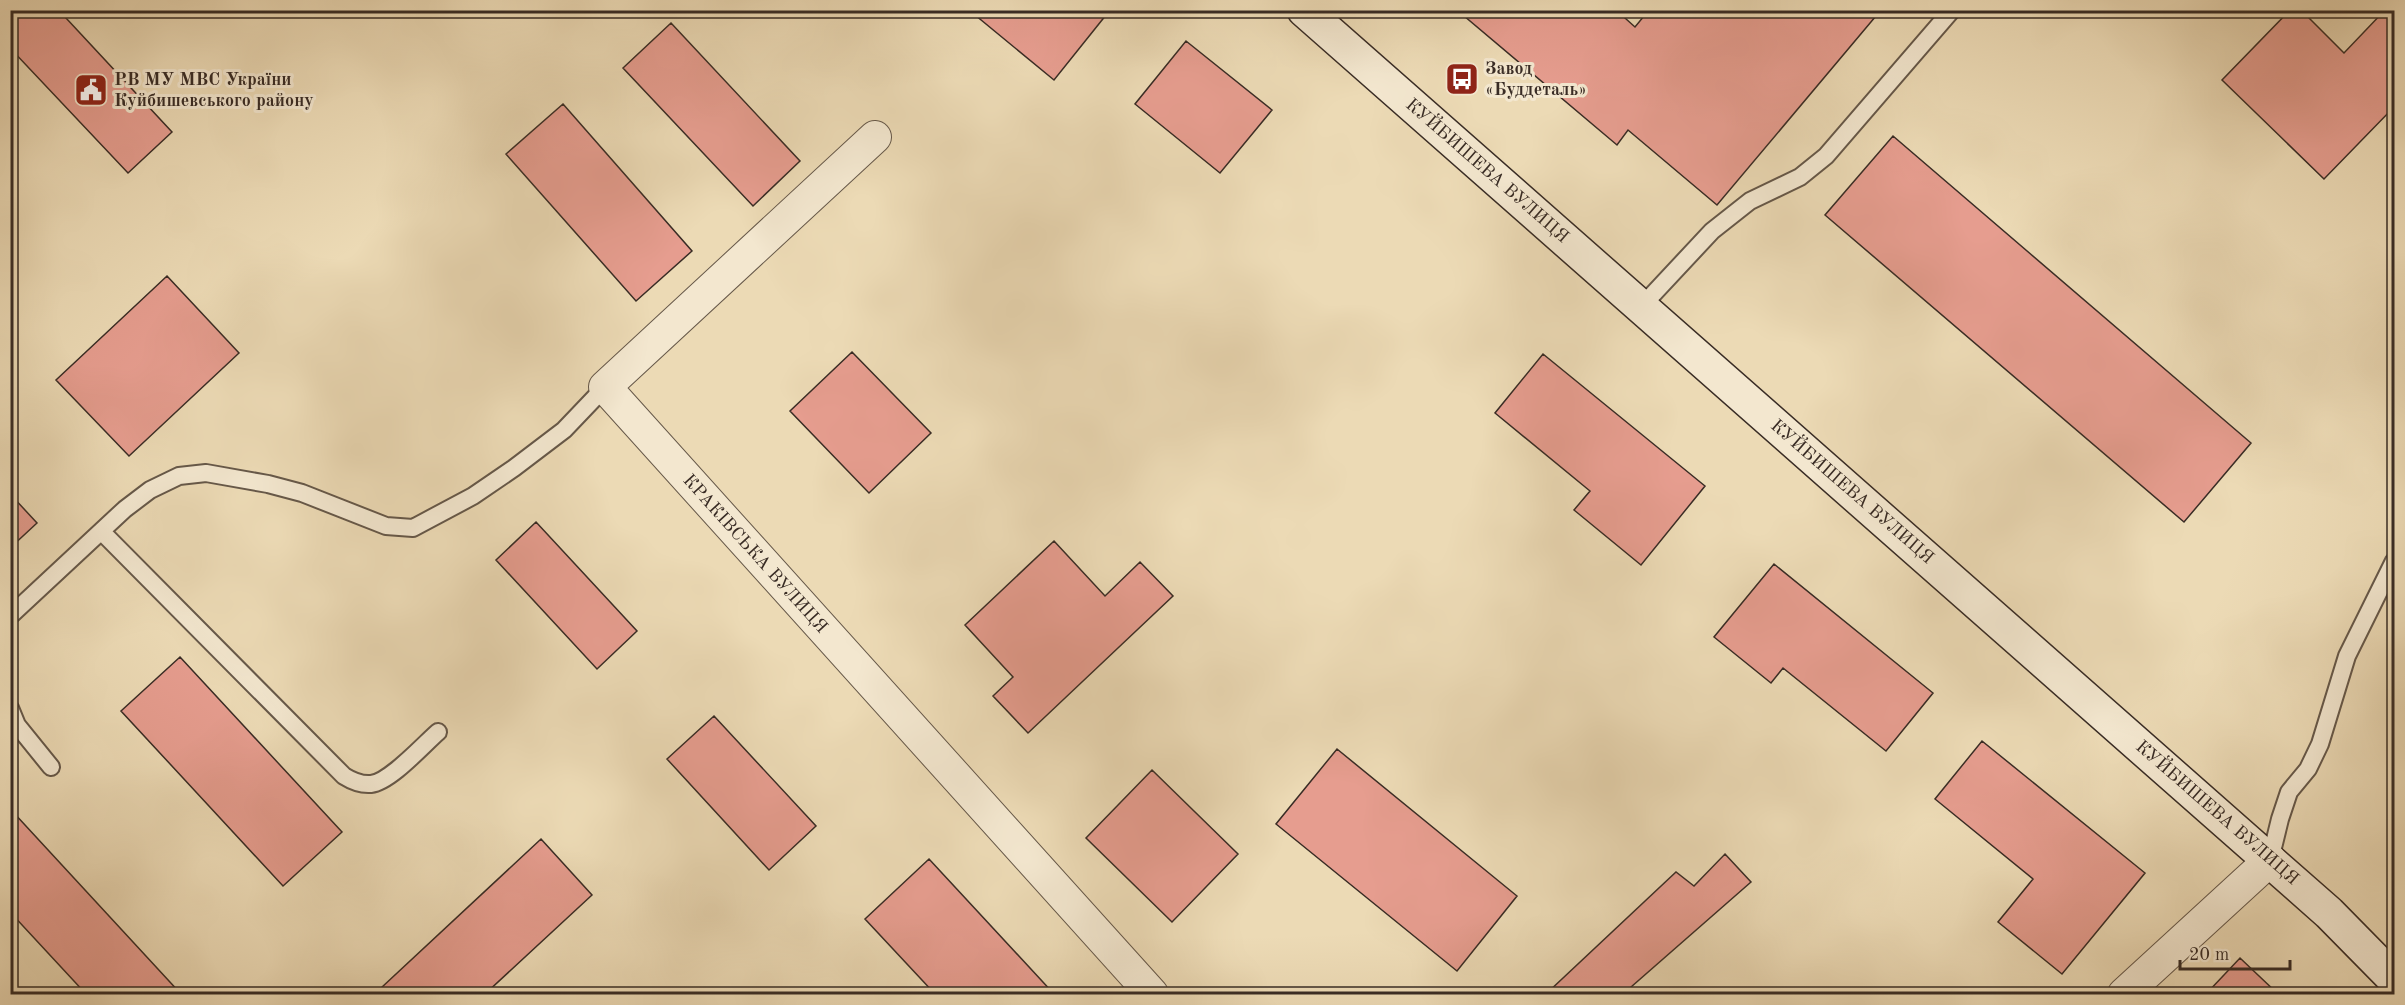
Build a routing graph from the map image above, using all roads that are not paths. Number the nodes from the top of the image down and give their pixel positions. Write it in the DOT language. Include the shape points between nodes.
graph roads {
  1 [pos="1304,10"];
  2 [pos="1952,10"];
  3 [pos="875,137"];
  4 [pos="1641,307"];
  5 [pos="605,387"];
  6 [pos="102,532"];
  7 [pos="2394,561"];
  8 [pos="10,616"];
  9 [pos="10,708"];
  10 [pos="438,732"];
  11 [pos="51,767"];
  12 [pos="2270,860"];
  13 [pos="2394,979"];
  14 [pos="1152,994"];
  15 [pos="2124,994"];
  1 -- 4 [label="main road, КУЙБИШЕВА ВУЛИЦЯ"];
  2 -- 4 [label="lane" via="1826,156 1800,177 1750,201 1712,231"];
  3 -- 5 [label="street"];
  4 -- 12 [label="main road, КУЙБИШЕВА ВУЛИЦЯ"];
  5 -- 6 [label="lane" via="564,430 514,468 473,496 413,528 386,526 268,484 206,474 179,476 150,490"];
  5 -- 14 [label="street, КРАКІВСЬКА ВУЛИЦЯ"];
  6 -- 8 [label="lane"];
  6 -- 10 [label="lane" via="344,776 358,784 372,784 386,777"];
  7 -- 12 [label="lane" via="2347,656 2320,744 2308,769 2289,792"];
  9 -- 11 [label="lane" via="17,725"];
  12 -- 13 [label="main road, КУЙБИШЕВА ВУЛИЦЯ"];
  12 -- 15 [label="street"];
}
